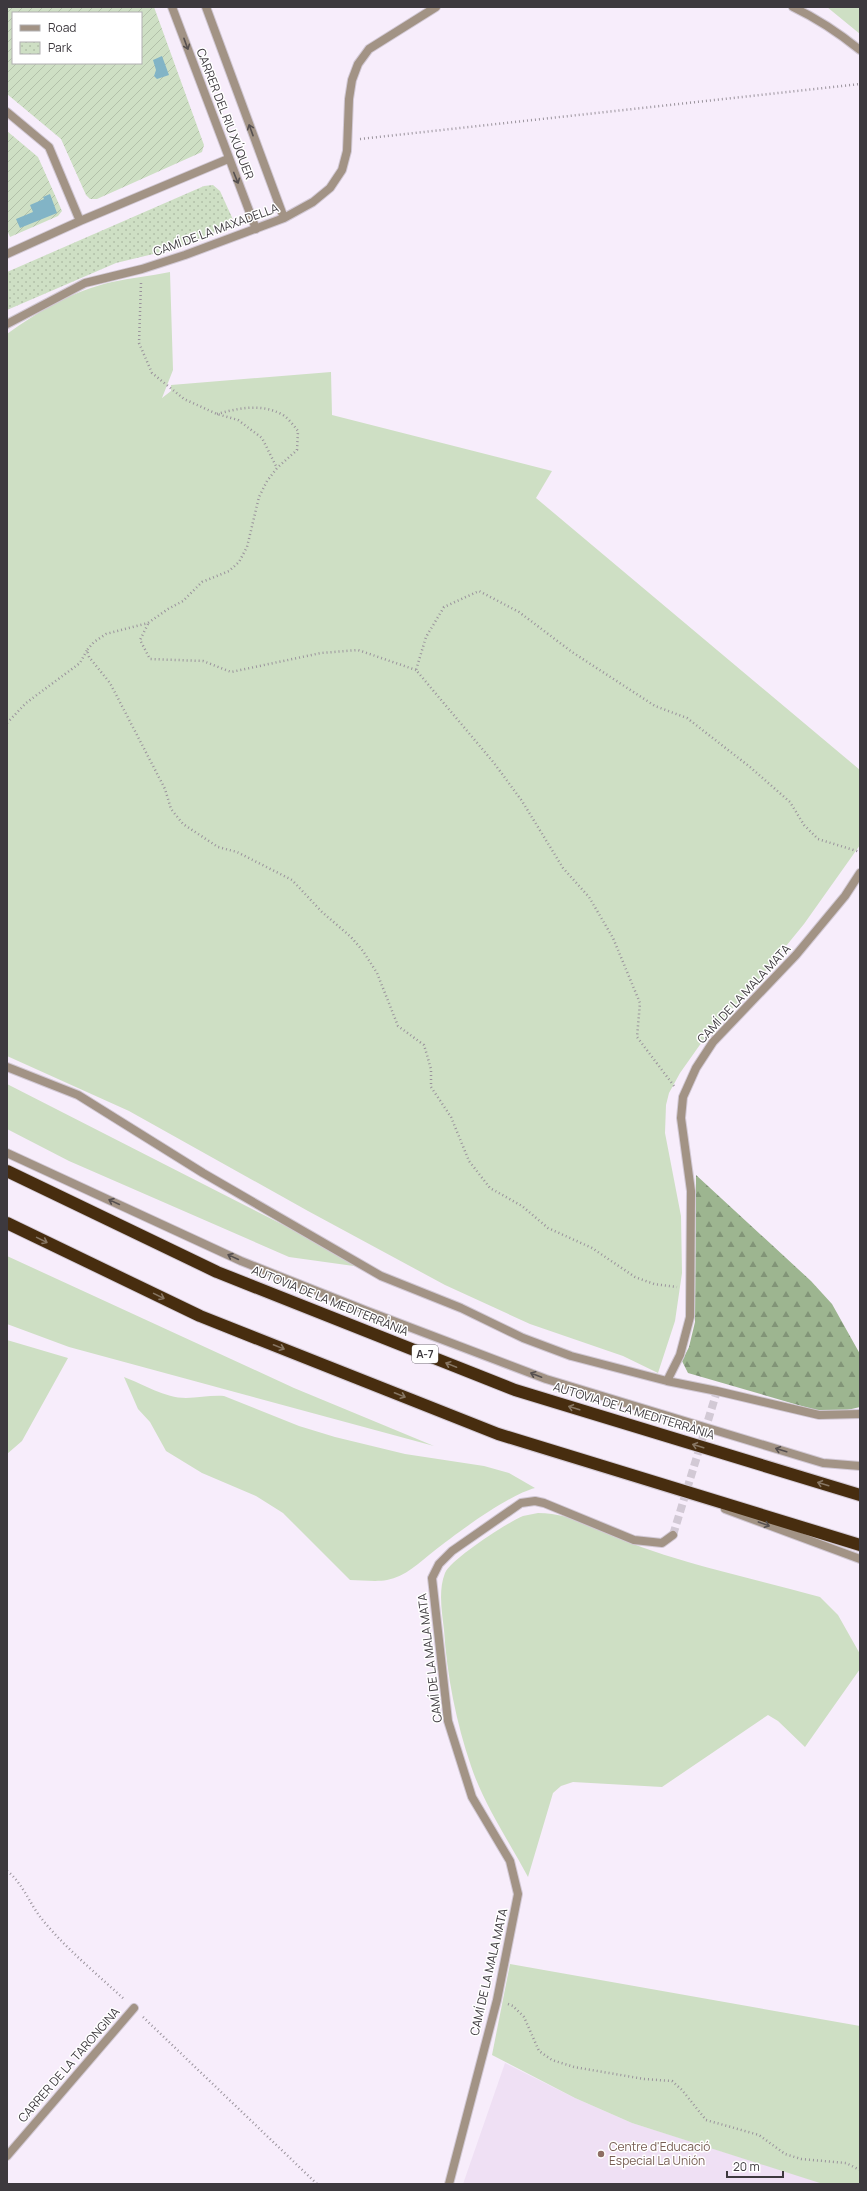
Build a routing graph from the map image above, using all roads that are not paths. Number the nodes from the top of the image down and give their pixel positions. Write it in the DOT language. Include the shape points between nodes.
graph roads {
  1 [pos="172,7"];
  2 [pos="206,7"];
  3 [pos="436,7"];
  4 [pos="794,7"];
  5 [pos="860,50"];
  6 [pos="7,112"];
  7 [pos="228,159"];
  8 [pos="284,218"];
  9 [pos="80,221"];
  10 [pos="256,229"];
  11 [pos="7,254"];
  12 [pos="7,324"];
  13 [pos="860,873"];
  14 [pos="7,1066"];
  15 [pos="7,1153"];
  16 [pos="7,1171"];
  17 [pos="7,1223"];
  18 [pos="667,1381"];
  19 [pos="860,1414"];
  20 [pos="860,1466"];
  21 [pos="636,1476"];
  22 [pos="860,1495"];
  23 [pos="673,1535"];
  24 [pos="860,1545"];
  25 [pos="860,1559"];
  26 [pos="134,2008"];
  27 [pos="7,2156"];
  28 [pos="449,2184"];
  1 -- 7 [label="street, CARRER DEL RIU XÚQUER, one-way"];
  8 -- 2 [label="street, CARRER DEL RIU XÚQUER, one-way"];
  3 -- 8 [label="street, CAMÍ DE LA MAXADELLA" via="369,49 358,64 349,99 348,141 342,170 330,188 313,202"];
  4 -- 5 [label="street" via="834,29"];
  6 -- 9 [label="street" via="49,147"];
  7 -- 9 [label="street"];
  7 -- 10 [label="street, CARRER DEL RIU XÚQUER, one-way"];
  8 -- 10 [label="street, CAMÍ DE LA MAXADELLA"];
  9 -- 11 [label="street"];
  10 -- 12 [label="street, CAMÍ DE LA MAXADELLA" via="142,269 85,283"];
  13 -- 18 [label="street, CAMÍ DE LA MALA MATA" via="845,896 796,955 713,1042 696,1068 683,1097 681,1118 691,1191 690,1317 680,1355"];
  14 -- 18 [label="street" via="78,1094 203,1173 382,1276 461,1308 523,1338 571,1356"];
  20 -- 15 [label="street, one-way" via="823,1463 546,1379 241,1261"];
  22 -- 16 [label="highway, AUTOVIA DE LA MEDITERRÀNIA / A-7, one-way" via="515,1390 217,1272"];
  17 -- 21 [label="highway, one-way" via="200,1316 498,1434"];
  18 -- 19 [label="street" via="819,1415"];
  21 -- 24 [label="highway"];
  21 -- 25 [label="street, one-way"];
  23 -- 28 [label="street, CAMÍ DE LA MALA MATA" via="662,1543 634,1540 544,1503 521,1503 452,1551 439,1564 432,1578 448,1721 472,1797 510,1861 518,1894 497,2000"];
  26 -- 27 [label="street, CARRER DE LA TARONGINA"];
}
